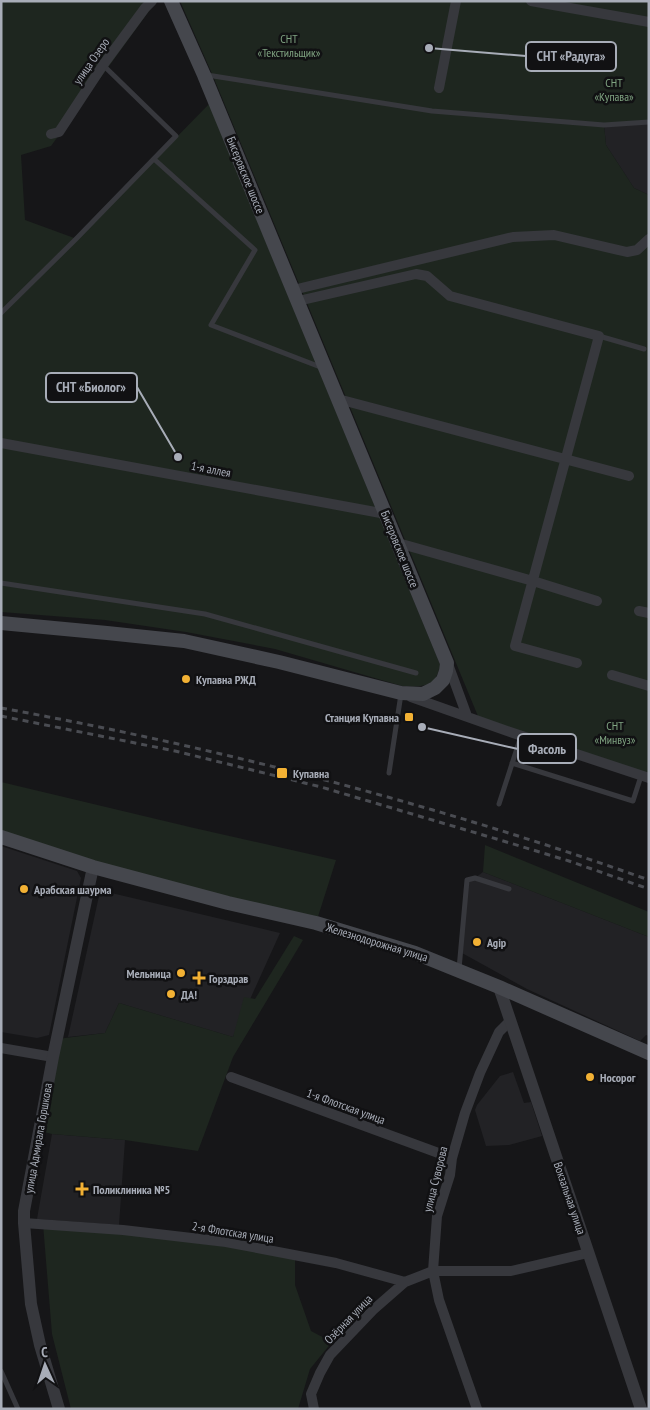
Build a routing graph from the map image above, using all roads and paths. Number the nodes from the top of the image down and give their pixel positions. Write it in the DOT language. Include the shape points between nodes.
graph roads {
  1 [pos="152,1"];
  2 [pos="171,1"];
  3 [pos="456,1"];
  4 [pos="531,2"];
  5 [pos="649,22"];
  6 [pos="103,65"];
  7 [pos="204,75"];
  8 [pos="439,88"];
  9 [pos="649,122"];
  10 [pos="51,134"];
  11 [pos="154,160"];
  12 [pos="649,239"];
  13 [pos="295,295"];
  14 [pos="1,313"];
  15 [pos="598,336"];
  16 [pos="644,348"];
  17 [pos="326,370"];
  18 [pos="338,399"];
  19 [pos="1,443"];
  20 [pos="566,459"];
  21 [pos="629,476"];
  22 [pos="386,514"];
  23 [pos="398,543"];
  24 [pos="533,581"];
  25 [pos="1,583"];
  26 [pos="597,601"];
  27 [pos="1,623"];
  28 [pos="447,663"];
  29 [pos="577,663"];
  30 [pos="416,673"];
  31 [pos="612,675"];
  32 [pos="649,686"];
  33 [pos="401,693"];
  34 [pos="467,716"];
  35 [pos="521,736"];
  36 [pos="512,763"];
  37 [pos="390,773"];
  38 [pos="645,777"];
  39 [pos="499,804"];
  40 [pos="1,837"];
  41 [pos="93,867"];
  42 [pos="508,889"];
  43 [pos="459,970"];
  44 [pos="499,987"];
  45 [pos="510,1021"];
  46 [pos="1,1048"];
  47 [pos="649,1053"];
  48 [pos="53,1057"];
  49 [pos="231,1077"];
  50 [pos="452,1158"];
  51 [pos="24,1223"];
  52 [pos="588,1253"];
  53 [pos="433,1271"];
  54 [pos="405,1282"];
  55 [pos="1,1371"];
  56 [pos="18,1409"];
  57 [pos="59,1409"];
  58 [pos="314,1409"];
  59 [pos="477,1409"];
  60 [pos="641,1409"];
  1 -- 6 [label="street, улица Озеро"];
  2 -- 7 [label="main road, Бисеровское шоссе"];
  3 -- 8 [label="street"];
  4 -- 5 [label="street"];
  6 -- 10 [label="street, улица Озеро" via="59,132"];
  6 -- 11 [label="lane" via="176,136"];
  7 -- 9 [label="lane" via="432,111 604,125"];
  7 -- 13 [label="main road, Бисеровское шоссе"];
  11 -- 14 [label="lane"];
  11 -- 17 [label="lane" via="255,250 211,325"];
  12 -- 13 [label="street" via="638,250 628,252 554,235 514,236"];
  13 -- 15 [label="street" via="416,274 426,276 450,296"];
  13 -- 17 [label="main road, Бисеровское шоссе"];
  15 -- 16 [label="lane"];
  15 -- 20 [label="street"];
  17 -- 18 [label="main road, Бисеровское шоссе"];
  18 -- 20 [label="street"];
  18 -- 22 [label="main road, Бисеровское шоссе"];
  19 -- 22 [label="street, 1-я аллея"];
  20 -- 21 [label="street"];
  20 -- 24 [label="street"];
  22 -- 23 [label="main road, Бисеровское шоссе"];
  23 -- 24 [label="street"];
  23 -- 28 [label="main road, Бисеровское шоссе"];
  24 -- 26 [label="street"];
  24 -- 29 [label="street" via="515,646"];
  25 -- 30 [label="lane" via="205,614"];
  27 -- 33 [label="main road" via="184,641"];
  28 -- 33 [label="main road" via="443,680 435,688 423,694"];
  28 -- 34 [label="street"];
  31 -- 32 [label="street"];
  33 -- 34 [label="street"];
  33 -- 37 [label="lane"];
  34 -- 35 [label="street"];
  35 -- 36 [label="lane"];
  35 -- 38 [label="street"];
  36 -- 38 [label="lane" via="633,802"];
  36 -- 39 [label="lane"];
  40 -- 41 [label="main road, Железнодорожная улица"];
  41 -- 43 [label="main road, Железнодорожная улица" via="316,923 416,953"];
  41 -- 48 [label="street, улица Адмирала Горшкова"];
  42 -- 43 [label="lane" via="475,878 467,880"];
  43 -- 44 [label="main road, Железнодорожная улица"];
  44 -- 45 [label="street, Вокзальная улица"];
  44 -- 47 [label="main road, Железнодорожная улица"];
  45 -- 50 [label="street, улица Суворова" via="499,1032 480,1073"];
  45 -- 52 [label="street, Вокзальная улица"];
  46 -- 48 [label="street"];
  48 -- 51 [label="street, улица Адмирала Горшкова"];
  49 -- 50 [label="street, 1-я Флотская улица"];
  50 -- 53 [label="street, улица Суворова" via="437,1216"];
  51 -- 54 [label="street, 2-я Флотская улица" via="226,1242 336,1263"];
  51 -- 57 [label="street, улица Адмирала Горшкова" via="31,1304"];
  52 -- 53 [label="street" via="511,1271"];
  52 -- 60 [label="street, Вокзальная улица"];
  53 -- 54 [label="street, Озёрная улица"];
  53 -- 59 [label="street, улица Суворова" via="439,1300"];
  54 -- 58 [label="street, Озёрная улица" via="330,1355 311,1394"];
  55 -- 56 [label="lane"];
}
